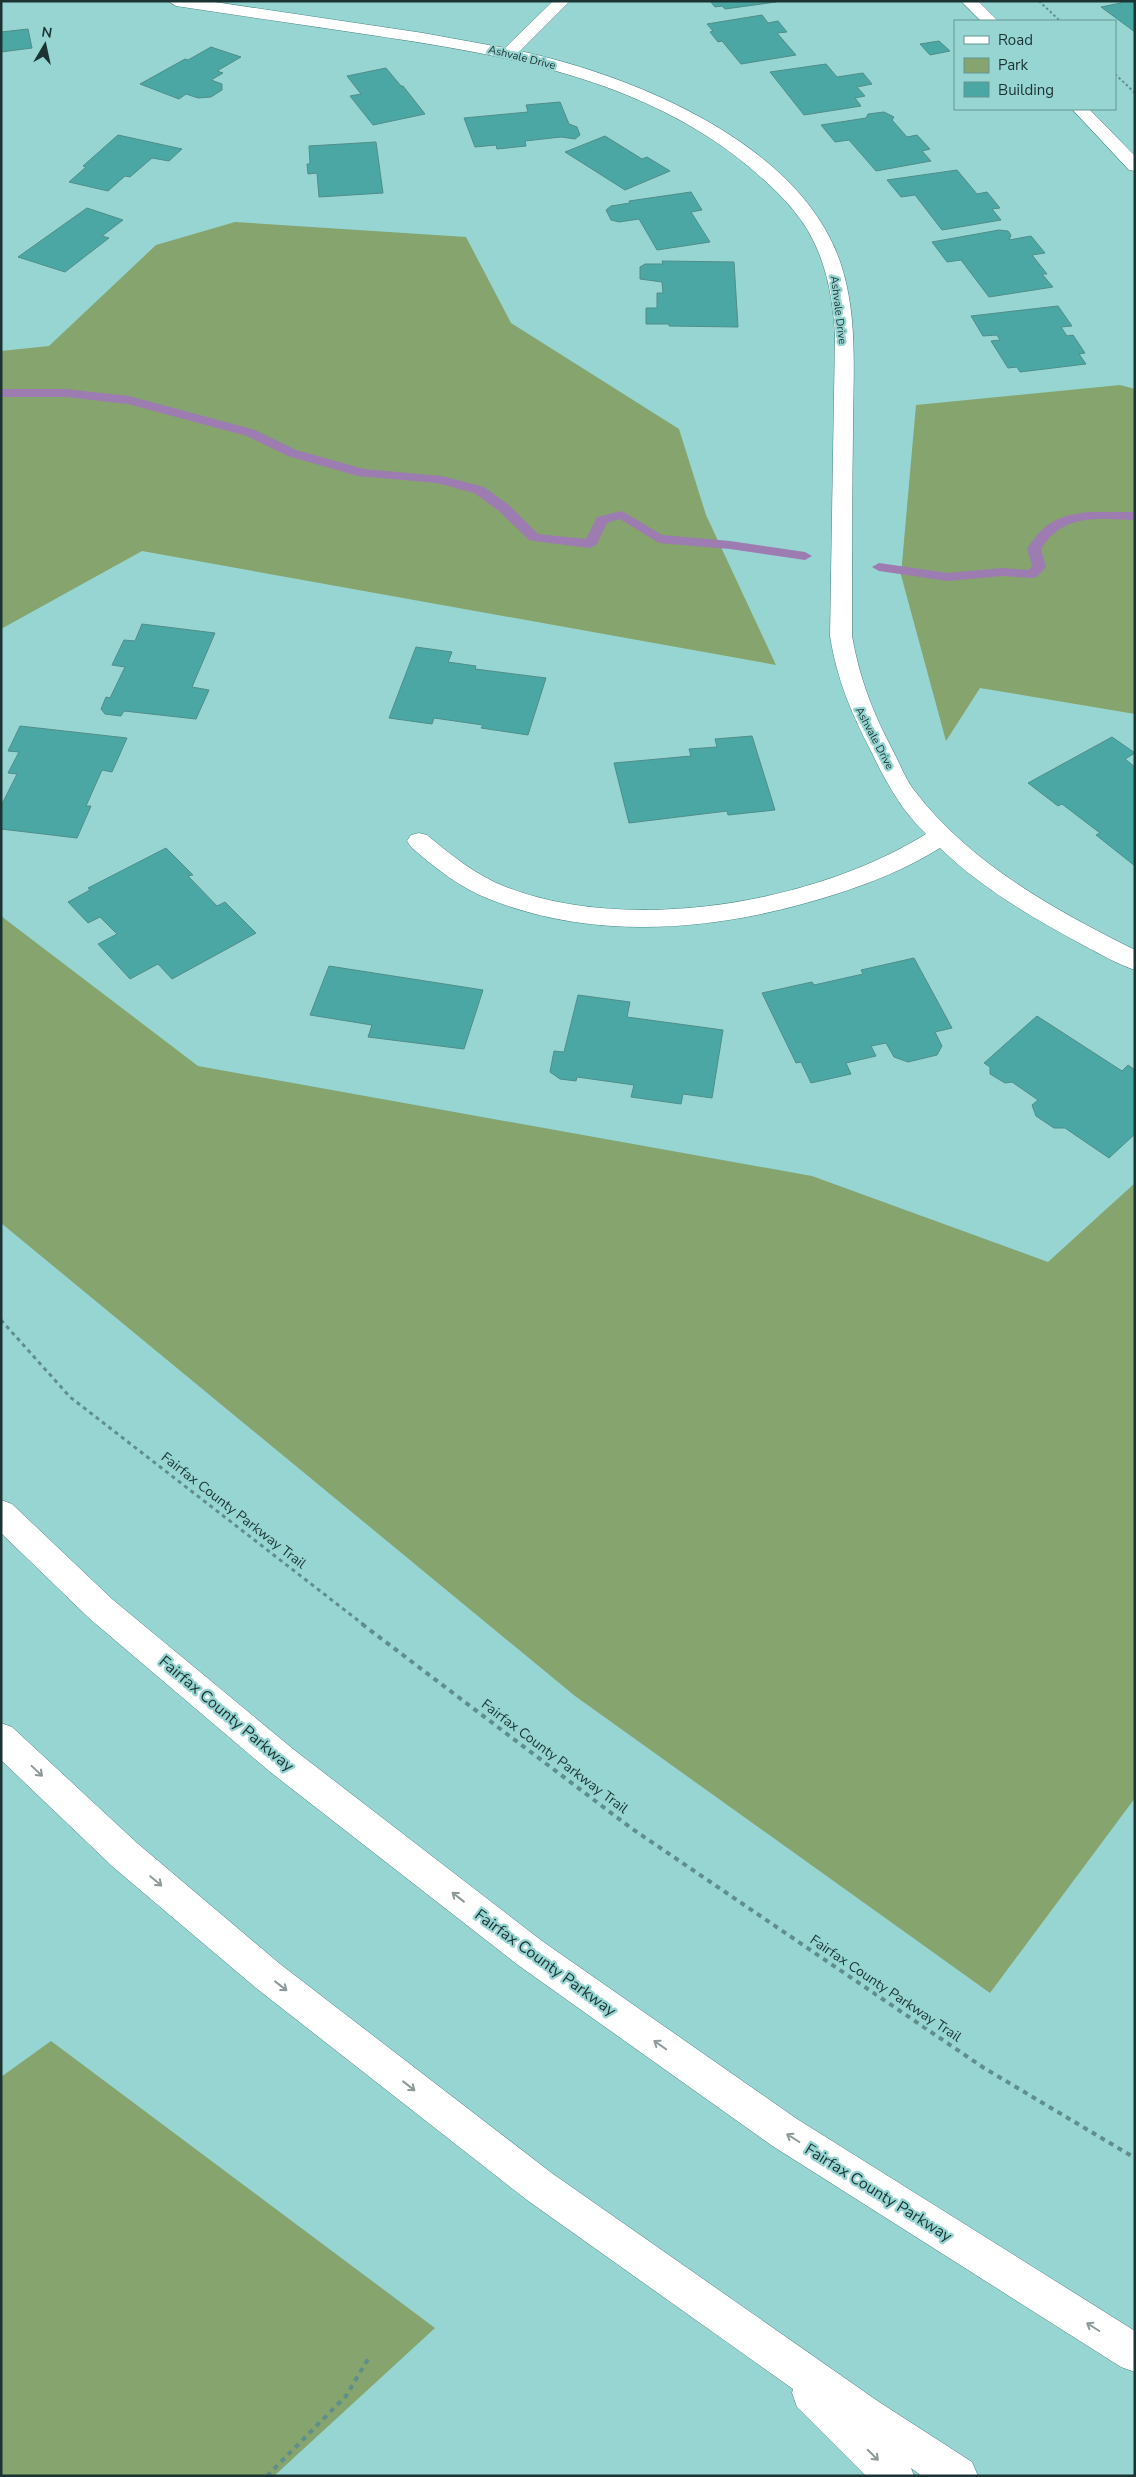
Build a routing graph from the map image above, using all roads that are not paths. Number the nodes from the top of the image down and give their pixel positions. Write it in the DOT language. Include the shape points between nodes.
graph roads {
  1 [pos="176,1"];
  2 [pos="562,1"];
  3 [pos="969,1"];
  4 [pos="989,20"];
  5 [pos="510,52"];
  6 [pos="1081,110"];
  7 [pos="1135,166"];
  8 [pos="941,836"];
  9 [pos="419,842"];
  10 [pos="1135,961"];
  11 [pos="1,1512"];
  12 [pos="1,1738"];
  13 [pos="751,2334"];
  14 [pos="1135,2353"];
  15 [pos="894,2476"];
  16 [pos="958,2476"];
  1 -- 5 [label="main road, Ashvale Drive"];
  2 -- 5 [label="main road"];
  3 -- 4 [label="main road"];
  5 -- 8 [label="main road, Ashvale Drive" via="631,90 700,123 758,163 802,209 818,233 831,259 838,286 845,340 841,636 846,673 859,709 906,796"];
  6 -- 7 [label="main road"];
  8 -- 9 [label="main road" via="900,860 817,892 727,912 603,918 546,909 498,894 454,871"];
  8 -- 10 [label="main road, Ashvale Drive" via="983,871 1056,918"];
  14 -- 11 [label="main road, Fairfax County Parkway, one-way" via="784,2132 530,1953 266,1747 101,1609"];
  12 -- 13 [label="main road, one-way" via="125,1855 268,1976 540,2187"];
  13 -- 15 [label="main road, one-way"];
  13 -- 16 [label="main road" via="865,2416"];
}
